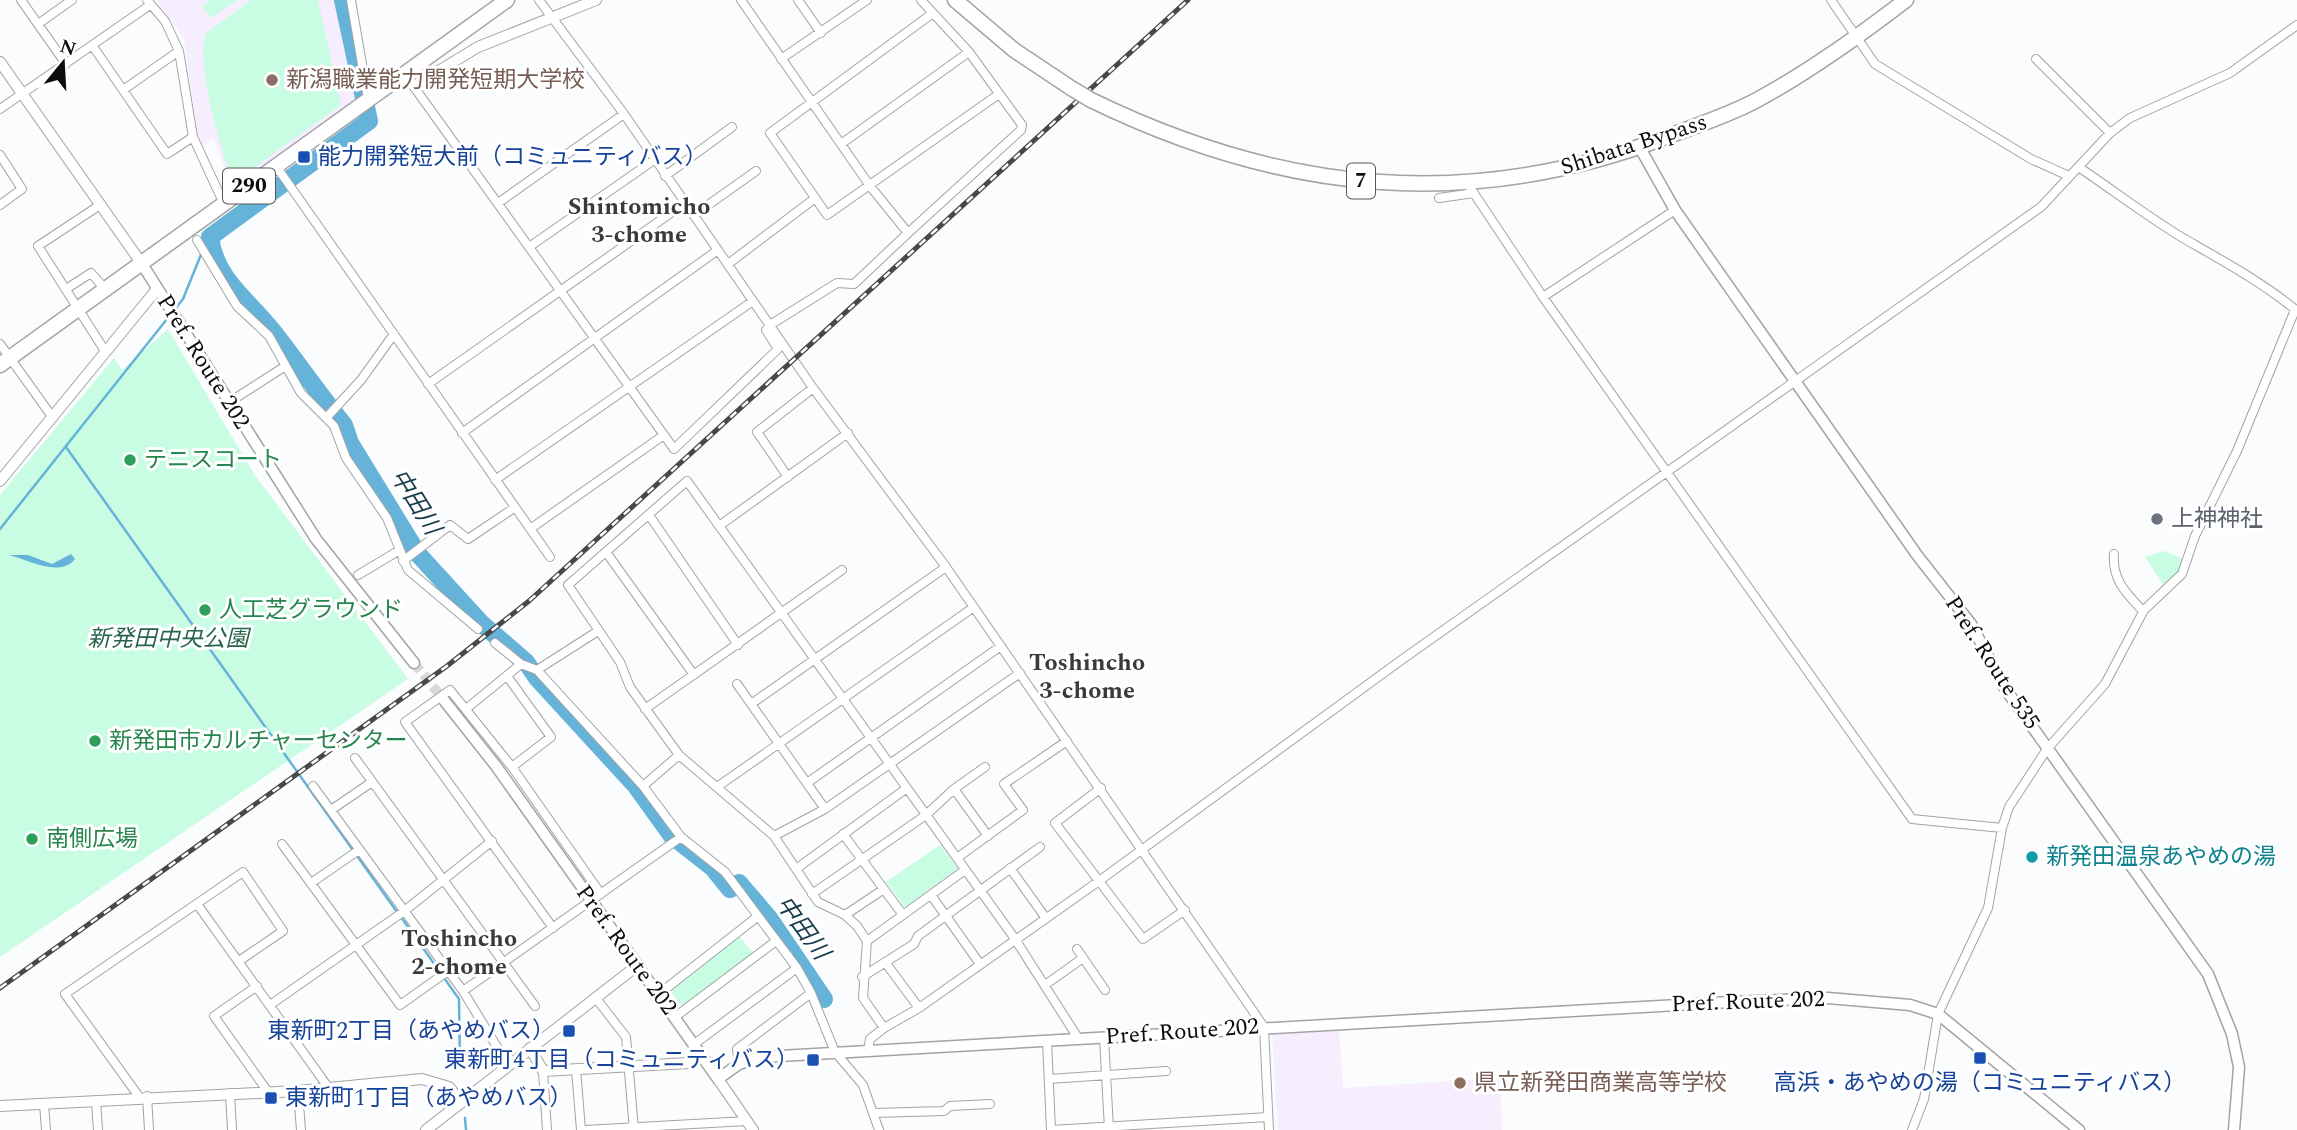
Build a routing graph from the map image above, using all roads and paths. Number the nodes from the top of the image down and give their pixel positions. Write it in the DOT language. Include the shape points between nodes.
graph roads {
  1 [pos="21,0"];
  2 [pos="72,0"];
  3 [pos="351,0"];
  4 [pos="507,0"];
  5 [pos="540,0"];
  6 [pos="596,0"];
  7 [pos="741,0"];
  8 [pos="798,0"];
  9 [pos="867,0"];
  10 [pos="921,0"];
  11 [pos="955,0"];
  12 [pos="1831,0"];
  13 [pos="1906,0"];
  14 [pos="149,3"];
  15 [pos="933,13"];
  16 [pos="554,17"];
  17 [pos="38,24"];
  18 [pos="2297,25"];
  19 [pos="821,33"];
  20 [pos="1856,36"];
  21 [pos="92,46"];
  22 [pos="179,51"];
  23 [pos="969,52"];
  24 [pos="781,59"];
  25 [pos="2036,59"];
  26 [pos="0,62"];
  27 [pos="66,64"];
  28 [pos="404,73"];
  29 [pos="414,86"];
  30 [pos="123,90"];
  31 [pos="23,94"];
  32 [pos="999,94"];
  33 [pos="812,100"];
  34 [pos="363,103"];
  35 [pos="0,110"];
  36 [pos="624,114"];
  37 [pos="732,127"];
  38 [pos="2110,133"];
  39 [pos="193,137"];
  40 [pos="841,144"];
  41 [pos="1640,148"];
  42 [pos="0,155"];
  43 [pos="654,160"];
  44 [pos="276,166"];
  45 [pos="2080,168"];
  46 [pos="756,172"];
  47 [pos="665,176"];
  48 [pos="2069,176"];
  49 [pos="870,186"];
  50 [pos="1470,188"];
  51 [pos="1439,198"];
  52 [pos="814,200"];
  53 [pos="685,203"];
  54 [pos="224,204"];
  55 [pos="498,204"];
  56 [pos="0,205"];
  57 [pos="100,205"];
  58 [pos="1675,211"];
  59 [pos="694,215"];
  60 [pos="908,233"];
  61 [pos="197,240"];
  62 [pos="529,247"];
  63 [pos="718,250"];
  64 [pos="142,264"];
  65 [pos="729,264"];
  66 [pos="66,289"];
  67 [pos="105,289"];
  68 [pos="157,289"];
  69 [pos="562,293"];
  70 [pos="1543,297"];
  71 [pos="754,301"];
  72 [pos="79,308"];
  73 [pos="2296,311"];
  74 [pos="770,325"];
  75 [pos="394,334"];
  76 [pos="596,340"];
  77 [pos="0,344"];
  78 [pos="106,351"];
  79 [pos="5,362"];
  80 [pos="284,367"];
  81 [pos="1794,383"];
  82 [pos="428,384"];
  83 [pos="630,387"];
  84 [pos="813,388"];
  85 [pos="228,403"];
  86 [pos="327,417"];
  87 [pos="53,418"];
  88 [pos="462,433"];
  89 [pos="848,433"];
  90 [pos="664,435"];
  91 [pos="1668,472"];
  92 [pos="788,477"];
  93 [pos="495,480"];
  94 [pos="0,481"];
  95 [pos="514,508"];
  96 [pos="649,515"];
  97 [pos="719,526"];
  98 [pos="530,528"];
  99 [pos="398,551"];
  100 [pos="606,552"];
  101 [pos="2114,554"];
  102 [pos="551,557"];
  103 [pos="403,561"];
  104 [pos="946,567"];
  105 [pos="842,570"];
  106 [pos="358,575"];
  107 [pos="974,607"];
  108 [pos="2143,611"];
  109 [pos="782,614"];
  110 [pos="478,629"];
  111 [pos="598,631"];
  112 [pos="495,643"];
  113 [pos="738,645"];
  114 [pos="1002,646"];
  115 [pos="814,658"];
  116 [pos="414,663"];
  117 [pos="521,664"];
  118 [pos="537,670"];
  119 [pos="1020,673"];
  120 [pos="694,675"];
  121 [pos="507,676"];
  122 [pos="737,684"];
  123 [pos="843,698"];
  124 [pos="443,699"];
  125 [pos="751,704"];
  126 [pos="466,709"];
  127 [pos="645,709"];
  128 [pos="871,738"];
  129 [pos="1067,741"];
  130 [pos="779,743"];
  131 [pos="2048,749"];
  132 [pos="679,755"];
  133 [pos="355,758"];
  134 [pos="890,764"];
  135 [pos="512,767"];
  136 [pos="985,767"];
  137 [pos="372,782"];
  138 [pos="807,783"];
  139 [pos="313,786"];
  140 [pos="643,786"];
  141 [pos="717,787"];
  142 [pos="907,788"];
  143 [pos="1101,788"];
  144 [pos="954,789"];
  145 [pos="825,809"];
  146 [pos="331,810"];
  147 [pos="926,816"];
  148 [pos="2002,828"];
  149 [pos="843,834"];
  150 [pos="774,836"];
  151 [pos="988,836"];
  152 [pos="681,837"];
  153 [pos="492,841"];
  154 [pos="282,844"];
  155 [pos="1040,847"];
  156 [pos="1143,848"];
  157 [pos="359,850"];
  158 [pos="957,858"];
  159 [pos="862,860"];
  160 [pos="1010,868"];
  161 [pos="796,869"];
  162 [pos="965,870"];
  163 [pos="444,879"];
  164 [pos="1099,881"];
  165 [pos="311,883"];
  166 [pos="884,889"];
  167 [pos="980,890"];
  168 [pos="601,894"];
  169 [pos="812,894"];
  170 [pos="931,895"];
  171 [pos="591,901"];
  172 [pos="197,904"];
  173 [pos="1185,909"];
  174 [pos="404,912"];
  175 [pos="845,915"];
  176 [pos="903,915"];
  177 [pos="946,915"];
  178 [pos="1045,916"];
  179 [pos="757,917"];
  180 [pos="553,928"];
  181 [pos="1015,939"];
  182 [pos="776,941"];
  183 [pos="867,941"];
  184 [pos="358,945"];
  185 [pos="1077,949"];
  186 [pos="1083,958"];
  187 [pos="239,961"];
  188 [pos="503,962"];
  189 [pos="885,962"];
  190 [pos="980,964"];
  191 [pos="638,965"];
  192 [pos="797,968"];
  193 [pos="447,971"];
  194 [pos="862,977"];
  195 [pos="1045,985"];
  196 [pos="257,986"];
  197 [pos="1105,990"];
  198 [pos="463,991"];
  199 [pos="811,993"];
  200 [pos="659,994"];
  201 [pos="595,997"];
  202 [pos="270,1005"];
  203 [pos="535,1006"];
  204 [pos="919,1007"];
  205 [pos="1938,1014"];
  206 [pos="675,1017"];
  207 [pos="1264,1027"];
  208 [pos="884,1028"];
  209 [pos="1078,1038"];
  210 [pos="1104,1038"];
  211 [pos="1047,1041"];
  212 [pos="693,1045"];
  213 [pos="530,1048"];
  214 [pos="868,1051"];
  215 [pos="835,1052"];
  216 [pos="700,1056"];
  217 [pos="739,1063"];
  218 [pos="509,1065"];
  219 [pos="629,1066"];
  220 [pos="576,1069"];
  221 [pos="543,1071"];
  222 [pos="1166,1071"];
  223 [pos="1106,1074"];
  224 [pos="718,1079"];
  225 [pos="1049,1079"];
  226 [pos="328,1087"];
  227 [pos="298,1091"];
  228 [pos="230,1093"];
  229 [pos="268,1093"];
  230 [pos="144,1097"];
  231 [pos="96,1101"];
  232 [pos="461,1102"];
  233 [pos="44,1104"];
  234 [pos="990,1104"];
  235 [pos="0,1106"];
  236 [pos="874,1113"];
  237 [pos="1268,1117"];
  238 [pos="1212,1120"];
  239 [pos="750,1125"];
  240 [pos="1162,1127"];
  241 [pos="634,1128"];
  242 [pos="1109,1128"];
  243 [pos="428,1129"];
  244 [pos="46,1130"];
  245 [pos="98,1130"];
  246 [pos="149,1130"];
  247 [pos="232,1130"];
  248 [pos="301,1130"];
  249 [pos="547,1130"];
  250 [pos="583,1130"];
  251 [pos="879,1130"];
  252 [pos="1213,1130"];
  253 [pos="1269,1130"];
  254 [pos="1912,1130"];
  255 [pos="2079,1130"];
  256 [pos="2234,1130"];
  1 -- 17 [label="street"];
  2 -- 17 [label="street"];
  3 -- 34 [label="street"];
  4 -- 28 [label="highway, 290"];
  5 -- 16 [label="street"];
  6 -- 16 [label="street"];
  7 -- 24 [label="street"];
  8 -- 19 [label="street"];
  9 -- 19 [label="street"];
  10 -- 15 [label="street"];
  11 -- 50 [label="highway, Shibata Bypass / 7, bridge" via="1014,50 1071,88 1193,144 1270,166 1375,182"];
  12 -- 20 [label="street"];
  13 -- 20 [label="highway, Shibata Bypass / 7"];
  14 -- 21 [label="street"];
  14 -- 22 [label="street" via="165,21"];
  15 -- 23 [label="street"];
  15 -- 33 [label="street"];
  16 -- 29 [label="street" via="478,47"];
  16 -- 36 [label="street"];
  17 -- 27 [label="street"];
  18 -- 38 [label="street" via="2230,73 2150,108"];
  19 -- 24 [label="street"];
  20 -- 41 [label="highway, Shibata Bypass / 7" via="1755,101"];
  20 -- 48 [label="street" via="1875,64 2031,159"];
  21 -- 27 [label="street"];
  21 -- 30 [label="street"];
  22 -- 30 [label="street"];
  22 -- 39 [label="street"];
  23 -- 32 [label="street"];
  23 -- 40 [label="street"];
  24 -- 33 [label="street"];
  25 -- 38 [label="street"];
  26 -- 31 [label="street"];
  27 -- 31 [label="street"];
  28 -- 29 [label="street"];
  28 -- 34 [label="highway, 290"];
  29 -- 55 [label="street"];
  30 -- 39 [label="street" via="167,154"];
  31 -- 35 [label="street"];
  31 -- 57 [label="street"];
  32 -- 49 [label="street"];
  32 -- 60 [label="street" via="1021,130"];
  33 -- 40 [label="street"];
  33 -- 52 [label="street" via="770,133"];
  34 -- 44 [label="highway, 290"];
  36 -- 43 [label="street"];
  36 -- 55 [label="street"];
  37 -- 47 [label="street"];
  38 -- 45 [label="street"];
  39 -- 54 [label="street"];
  40 -- 49 [label="street"];
  41 -- 50 [label="highway, Shibata Bypass / 7" via="1552,173"];
  41 -- 58 [label="main road, Pref. Route 535"];
  42 -- 56 [label="street" via="22,189"];
  43 -- 47 [label="street"];
  43 -- 62 [label="street"];
  44 -- 54 [label="highway, 290"];
  44 -- 75 [label="street"];
  45 -- 48 [label="street"];
  45 -- 73 [label="street"];
  46 -- 59 [label="street"];
  47 -- 53 [label="street"];
  48 -- 81 [label="street" via="2041,207"];
  49 -- 52 [label="street" via="827,215"];
  49 -- 60 [label="street"];
  50 -- 51 [label="street"];
  50 -- 70 [label="street"];
  52 -- 65 [label="street"];
  53 -- 59 [label="street"];
  53 -- 69 [label="street"];
  54 -- 64 [label="highway, 290"];
  55 -- 62 [label="street"];
  57 -- 64 [label="street"];
  57 -- 66 [label="street" via="38,246"];
  58 -- 70 [label="street"];
  58 -- 81 [label="main road, Pref. Route 535"];
  59 -- 63 [label="street"];
  60 -- 74 [label="street" via="854,284 837,283"];
  61 -- 80 [label="street" via="237,306 269,337"];
  62 -- 69 [label="street"];
  63 -- 65 [label="street"];
  63 -- 76 [label="street"];
  64 -- 67 [label="highway, 290"];
  64 -- 68 [label="main road, Pref. Route 202"];
  65 -- 71 [label="street"];
  66 -- 67 [label="street" via="91,273"];
  66 -- 72 [label="street"];
  67 -- 72 [label="highway, 290"];
  68 -- 78 [label="street"];
  68 -- 85 [label="main road, Pref. Route 202"];
  69 -- 76 [label="street"];
  69 -- 82 [label="street"];
  70 -- 91 [label="street"];
  71 -- 74 [label="street"];
  71 -- 83 [label="street"];
  72 -- 78 [label="street"];
  72 -- 79 [label="highway, 290"];
  73 -- 108 [label="street" via="2182,574"];
  74 -- 84 [label="street"];
  74 -- 90 [label="street" via="766,330 778,349 674,449"];
  75 -- 82 [label="street"];
  75 -- 86 [label="street"];
  76 -- 83 [label="street"];
  76 -- 88 [label="street"];
  77 -- 79 [label="street"];
  78 -- 87 [label="street"];
  79 -- 87 [label="street"];
  80 -- 85 [label="street"];
  80 -- 86 [label="street" via="300,393"];
  81 -- 91 [label="street"];
  81 -- 131 [label="main road, Pref. Route 535" via="1971,624 2004,687"];
  82 -- 88 [label="street"];
  83 -- 90 [label="street"];
  83 -- 93 [label="street"];
  84 -- 89 [label="street"];
  84 -- 92 [label="street" via="757,432"];
  85 -- 116 [label="main road, Pref. Route 202" via="316,539"];
  86 -- 99 [label="street" via="346,458 387,518"];
  87 -- 94 [label="street"];
  88 -- 93 [label="street"];
  89 -- 92 [label="street"];
  89 -- 104 [label="street"];
  90 -- 98 [label="street"];
  91 -- 148 [label="street" via="1912,819"];
  91 -- 156 [label="street"];
  92 -- 97 [label="street"];
  93 -- 95 [label="street"];
  95 -- 98 [label="street"];
  95 -- 103 [label="street" via="468,539 450,525"];
  96 -- 97 [label="street" via="687,481"];
  96 -- 100 [label="street"];
  96 -- 113 [label="street"];
  97 -- 109 [label="street"];
  98 -- 102 [label="street"];
  99 -- 103 [label="street"];
  99 -- 106 [label="street"];
  100 -- 111 [label="street" via="568,585"];
  100 -- 120 [label="street"];
  101 -- 108 [label="street" via="2113,570 2119,585"];
  103 -- 110 [label="street"];
  104 -- 107 [label="street"];
  104 -- 115 [label="street"];
  105 -- 109 [label="street"];
  107 -- 114 [label="street"];
  107 -- 123 [label="street"];
  108 -- 131 [label="street" via="2105,684"];
  109 -- 113 [label="street"];
  109 -- 115 [label="street"];
  111 -- 118 [label="street"];
  111 -- 127 [label="street"];
  112 -- 117 [label="street"];
  113 -- 120 [label="street"];
  114 -- 119 [label="street"];
  114 -- 128 [label="street"];
  115 -- 123 [label="street"];
  115 -- 125 [label="street"];
  117 -- 118 [label="street"];
  117 -- 121 [label="street"];
  118 -- 140 [label="street"];
  119 -- 129 [label="street"];
  119 -- 134 [label="street"];
  120 -- 127 [label="street"];
  121 -- 126 [label="street"];
  121 -- 135 [label="street" via="551,737"];
  122 -- 125 [label="street"];
  123 -- 128 [label="street"];
  123 -- 130 [label="street"];
  124 -- 171 [label="main road, Pref. Route 202"];
  125 -- 130 [label="street"];
  126 -- 135 [label="street"];
  126 -- 153 [label="street" via="450,690 405,722"];
  127 -- 132 [label="street"];
  128 -- 134 [label="street"];
  128 -- 138 [label="street"];
  129 -- 143 [label="street"];
  129 -- 151 [label="street" via="1004,784 1023,810"];
  130 -- 138 [label="street"];
  130 -- 141 [label="street"];
  131 -- 148 [label="street" via="2009,807"];
  131 -- 256 [label="main road, Pref. Route 535" via="2208,974 2232,1034 2239,1067"];
  132 -- 140 [label="street"];
  132 -- 141 [label="street"];
  133 -- 137 [label="street"];
  134 -- 142 [label="street"];
  134 -- 145 [label="street"];
  135 -- 168 [label="street"];
  136 -- 144 [label="street"];
  137 -- 146 [label="street"];
  137 -- 163 [label="street"];
  138 -- 145 [label="street"];
  139 -- 146 [label="street"];
  140 -- 152 [label="street"];
  141 -- 150 [label="street"];
  142 -- 147 [label="street"];
  142 -- 149 [label="street"];
  143 -- 156 [label="street"];
  143 -- 164 [label="street" via="1055,823"];
  144 -- 147 [label="street"];
  144 -- 151 [label="street"];
  145 -- 150 [label="street"];
  146 -- 157 [label="street"];
  147 -- 158 [label="street"];
  147 -- 159 [label="street"];
  148 -- 205 [label="street" via="1988,908"];
  149 -- 159 [label="street"];
  149 -- 161 [label="street"];
  150 -- 161 [label="street"];
  151 -- 158 [label="street"];
  152 -- 168 [label="street"];
  152 -- 179 [label="street" via="725,872"];
  153 -- 163 [label="street"];
  153 -- 180 [label="street"];
  154 -- 165 [label="street"];
  155 -- 160 [label="street"];
  156 -- 164 [label="street"];
  156 -- 173 [label="street"];
  157 -- 165 [label="street"];
  157 -- 174 [label="street"];
  158 -- 162 [label="street"];
  159 -- 166 [label="street"];
  159 -- 169 [label="street"];
  160 -- 167 [label="street"];
  160 -- 178 [label="street"];
  161 -- 169 [label="street"];
  162 -- 167 [label="street"];
  162 -- 170 [label="street"];
  163 -- 174 [label="street"];
  163 -- 188 [label="street"];
  164 -- 173 [label="street" via="1143,939"];
  164 -- 178 [label="street"];
  165 -- 184 [label="street"];
  166 -- 175 [label="street"];
  166 -- 176 [label="street"];
  167 -- 177 [label="street"];
  167 -- 181 [label="street"];
  168 -- 171 [label="street"];
  169 -- 175 [label="street" via="818,902"];
  170 -- 176 [label="street"];
  170 -- 177 [label="street"];
  171 -- 180 [label="street"];
  171 -- 191 [label="main road, Pref. Route 202"];
  172 -- 187 [label="street"];
  172 -- 187 [label="street" via="243,872 283,931"];
  172 -- 230 [label="street" via="65,994"];
  173 -- 207 [label="street"];
  174 -- 184 [label="street"];
  174 -- 193 [label="street"];
  175 -- 183 [label="street"];
  176 -- 183 [label="street"];
  177 -- 189 [label="street"];
  177 -- 190 [label="street"];
  178 -- 181 [label="street"];
  179 -- 182 [label="street"];
  179 -- 200 [label="street"];
  180 -- 188 [label="street"];
  181 -- 190 [label="street"];
  181 -- 195 [label="street"];
  182 -- 192 [label="street"];
  182 -- 206 [label="street"];
  183 -- 194 [label="street"];
  184 -- 193 [label="street" via="400,1005"];
  184 -- 202 [label="street"];
  185 -- 186 [label="street"];
  186 -- 195 [label="street"];
  186 -- 197 [label="street"];
  187 -- 196 [label="street"];
  188 -- 198 [label="street"];
  188 -- 203 [label="street"];
  189 -- 194 [label="street"];
  189 -- 204 [label="street"];
  190 -- 204 [label="street"];
  191 -- 200 [label="main road, Pref. Route 202"];
  191 -- 201 [label="street"];
  192 -- 199 [label="street"];
  192 -- 212 [label="street"];
  193 -- 198 [label="street"];
  194 -- 208 [label="street" via="863,998"];
  195 -- 209 [label="street"];
  196 -- 202 [label="street"];
  196 -- 229 [label="street" via="214,1016"];
  198 -- 218 [label="street"];
  199 -- 215 [label="street"];
  199 -- 217 [label="street" via="737,1049"];
  200 -- 206 [label="main road, Pref. Route 202"];
  201 -- 213 [label="street"];
  201 -- 219 [label="street" via="626,1037"];
  202 -- 226 [label="street"];
  204 -- 208 [label="street"];
  205 -- 207 [label="main road, Pref. Route 202" via="1910,1005 1828,998"];
  205 -- 254 [label="street" via="1924,1099"];
  205 -- 255 [label="main road, Pref. Route 202"];
  206 -- 212 [label="main road, Pref. Route 202"];
  207 -- 210 [label="main road, Pref. Route 202"];
  207 -- 237 [label="street"];
  208 -- 214 [label="street" via="870,1040"];
  209 -- 210 [label="main road, Pref. Route 202"];
  209 -- 211 [label="main road, Pref. Route 202"];
  210 -- 223 [label="street"];
  211 -- 214 [label="main road, Pref. Route 202"];
  211 -- 225 [label="street"];
  212 -- 216 [label="main road, Pref. Route 202"];
  213 -- 218 [label="street"];
  213 -- 221 [label="street"];
  214 -- 215 [label="main road, Pref. Route 202"];
  215 -- 217 [label="main road, Pref. Route 202"];
  215 -- 236 [label="street" via="863,1085"];
  216 -- 219 [label="street" via="689,1063"];
  216 -- 224 [label="main road, Pref. Route 202"];
  217 -- 224 [label="main road, Pref. Route 202"];
  218 -- 232 [label="street"];
  219 -- 220 [label="street"];
  219 -- 241 [label="street"];
  220 -- 221 [label="street"];
  220 -- 250 [label="street"];
  221 -- 249 [label="street"];
  222 -- 223 [label="street"];
  223 -- 225 [label="street"];
  223 -- 242 [label="street"];
  224 -- 239 [label="street"];
  225 -- 242 [label="street" via="1051,1130"];
  226 -- 227 [label="street"];
  226 -- 232 [label="street" via="429,1080 449,1087"];
  227 -- 229 [label="street"];
  227 -- 248 [label="street"];
  228 -- 229 [label="street"];
  228 -- 230 [label="street"];
  228 -- 247 [label="street"];
  230 -- 231 [label="street"];
  230 -- 246 [label="street"];
  231 -- 233 [label="street"];
  231 -- 245 [label="street"];
  232 -- 243 [label="street"];
  233 -- 235 [label="street"];
  233 -- 244 [label="street"];
  234 -- 236 [label="street"];
  236 -- 251 [label="street"];
  237 -- 238 [label="street"];
  237 -- 253 [label="street"];
  238 -- 240 [label="street"];
  238 -- 252 [label="street"];
  239 -- 241 [label="street"];
  240 -- 242 [label="street"];
  241 -- 250 [label="street"];
}
